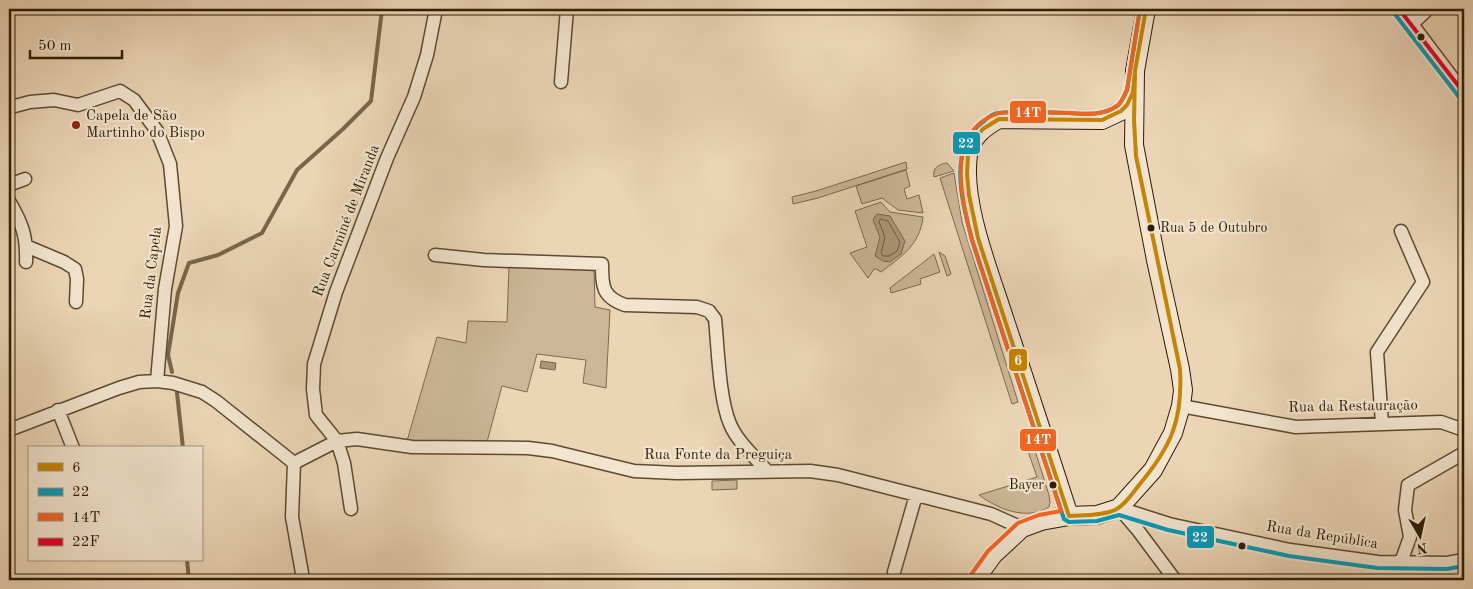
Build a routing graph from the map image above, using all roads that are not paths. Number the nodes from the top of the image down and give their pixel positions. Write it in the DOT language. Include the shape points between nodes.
graph roads {
  1 [pos="436,9"];
  2 [pos="567,9"];
  3 [pos="1146,9"];
  4 [pos="1398,9"];
  5 [pos="1428,9"];
  6 [pos="1412,24"];
  7 [pos="562,82"];
  8 [pos="1134,92"];
  9 [pos="1464,93"];
  10 [pos="10,109"];
  11 [pos="1102,120"];
  12 [pos="1134,145"];
  13 [pos="24,178"];
  14 [pos="9,185"];
  15 [pos="9,201"];
  16 [pos="1401,231"];
  17 [pos="26,246"];
  18 [pos="435,255"];
  19 [pos="26,262"];
  20 [pos="76,302"];
  21 [pos="157,381"];
  22 [pos="1181,406"];
  23 [pos="58,410"];
  24 [pos="1382,424"];
  25 [pos="9,430"];
  26 [pos="1464,430"];
  27 [pos="338,441"];
  28 [pos="72,446"];
  29 [pos="1464,453"];
  30 [pos="294,463"];
  31 [pos="766,470"];
  32 [pos="916,494"];
  33 [pos="1119,508"];
  34 [pos="351,509"];
  35 [pos="1069,516"];
  36 [pos="1022,528"];
  37 [pos="1464,560"];
  38 [pos="1401,562"];
  39 [pos="894,572"];
  40 [pos="302,580"];
  41 [pos="975,580"];
  42 [pos="1175,580"];
  1 -- 27 [label="street, Rua Carminé de Miranda" via="428,55 414,97 336,292 314,364 316,415"];
  2 -- 7 [label="street"];
  3 -- 8 [label="street"];
  4 -- 6 [label="street"];
  5 -- 6 [label="street"];
  6 -- 9 [label="street"];
  8 -- 11 [label="street" via="1121,111"];
  8 -- 12 [label="street"];
  10 -- 21 [label="street, Rua da Capela" via="30,102 54,100 78,105 120,91 134,100 156,131 170,164 176,226 165,289"];
  11 -- 12 [label="street" via="1121,128"];
  11 -- 35 [label="street" via="999,119 976,136 968,152 974,224"];
  12 -- 22 [label="street" via="1180,369"];
  13 -- 14 [label="street"];
  15 -- 17 [label="street" via="21,223"];
  16 -- 24 [label="street" via="1423,282 1377,352"];
  17 -- 19 [label="street"];
  17 -- 20 [label="street" via="75,269"];
  18 -- 31 [label="street" via="602,264 602,285 615,302 624,306 696,307 709,311 715,319 723,395 730,424"];
  21 -- 23 [label="street" via="139,382"];
  21 -- 30 [label="street" via="202,392"];
  22 -- 24 [label="street, Rua da Restauração" via="1296,427"];
  22 -- 33 [label="street" via="1173,434 1152,470"];
  23 -- 25 [label="street"];
  23 -- 28 [label="street"];
  24 -- 26 [label="street, Rua da Restauração" via="1441,422"];
  27 -- 30 [label="street, Rua Fonte da Preguiça"];
  27 -- 31 [label="street, Rua Fonte da Preguiça" via="357,440 412,447 528,448 634,471"];
  27 -- 34 [label="street"];
  29 -- 38 [label="street" via="1408,485 1405,510 1410,537"];
  30 -- 40 [label="street" via="292,517"];
  31 -- 32 [label="street, Rua Fonte da Preguiça" via="838,475"];
  32 -- 36 [label="street, Rua Fonte da Preguiça" via="991,514"];
  32 -- 39 [label="street"];
  33 -- 35 [label="street"];
  33 -- 38 [label="street, Rua da República" via="1169,524 1290,550"];
  33 -- 42 [label="street"];
  35 -- 36 [label="street"];
  36 -- 41 [label="street" via="993,555"];
  37 -- 38 [label="street, Rua da República"];
}
